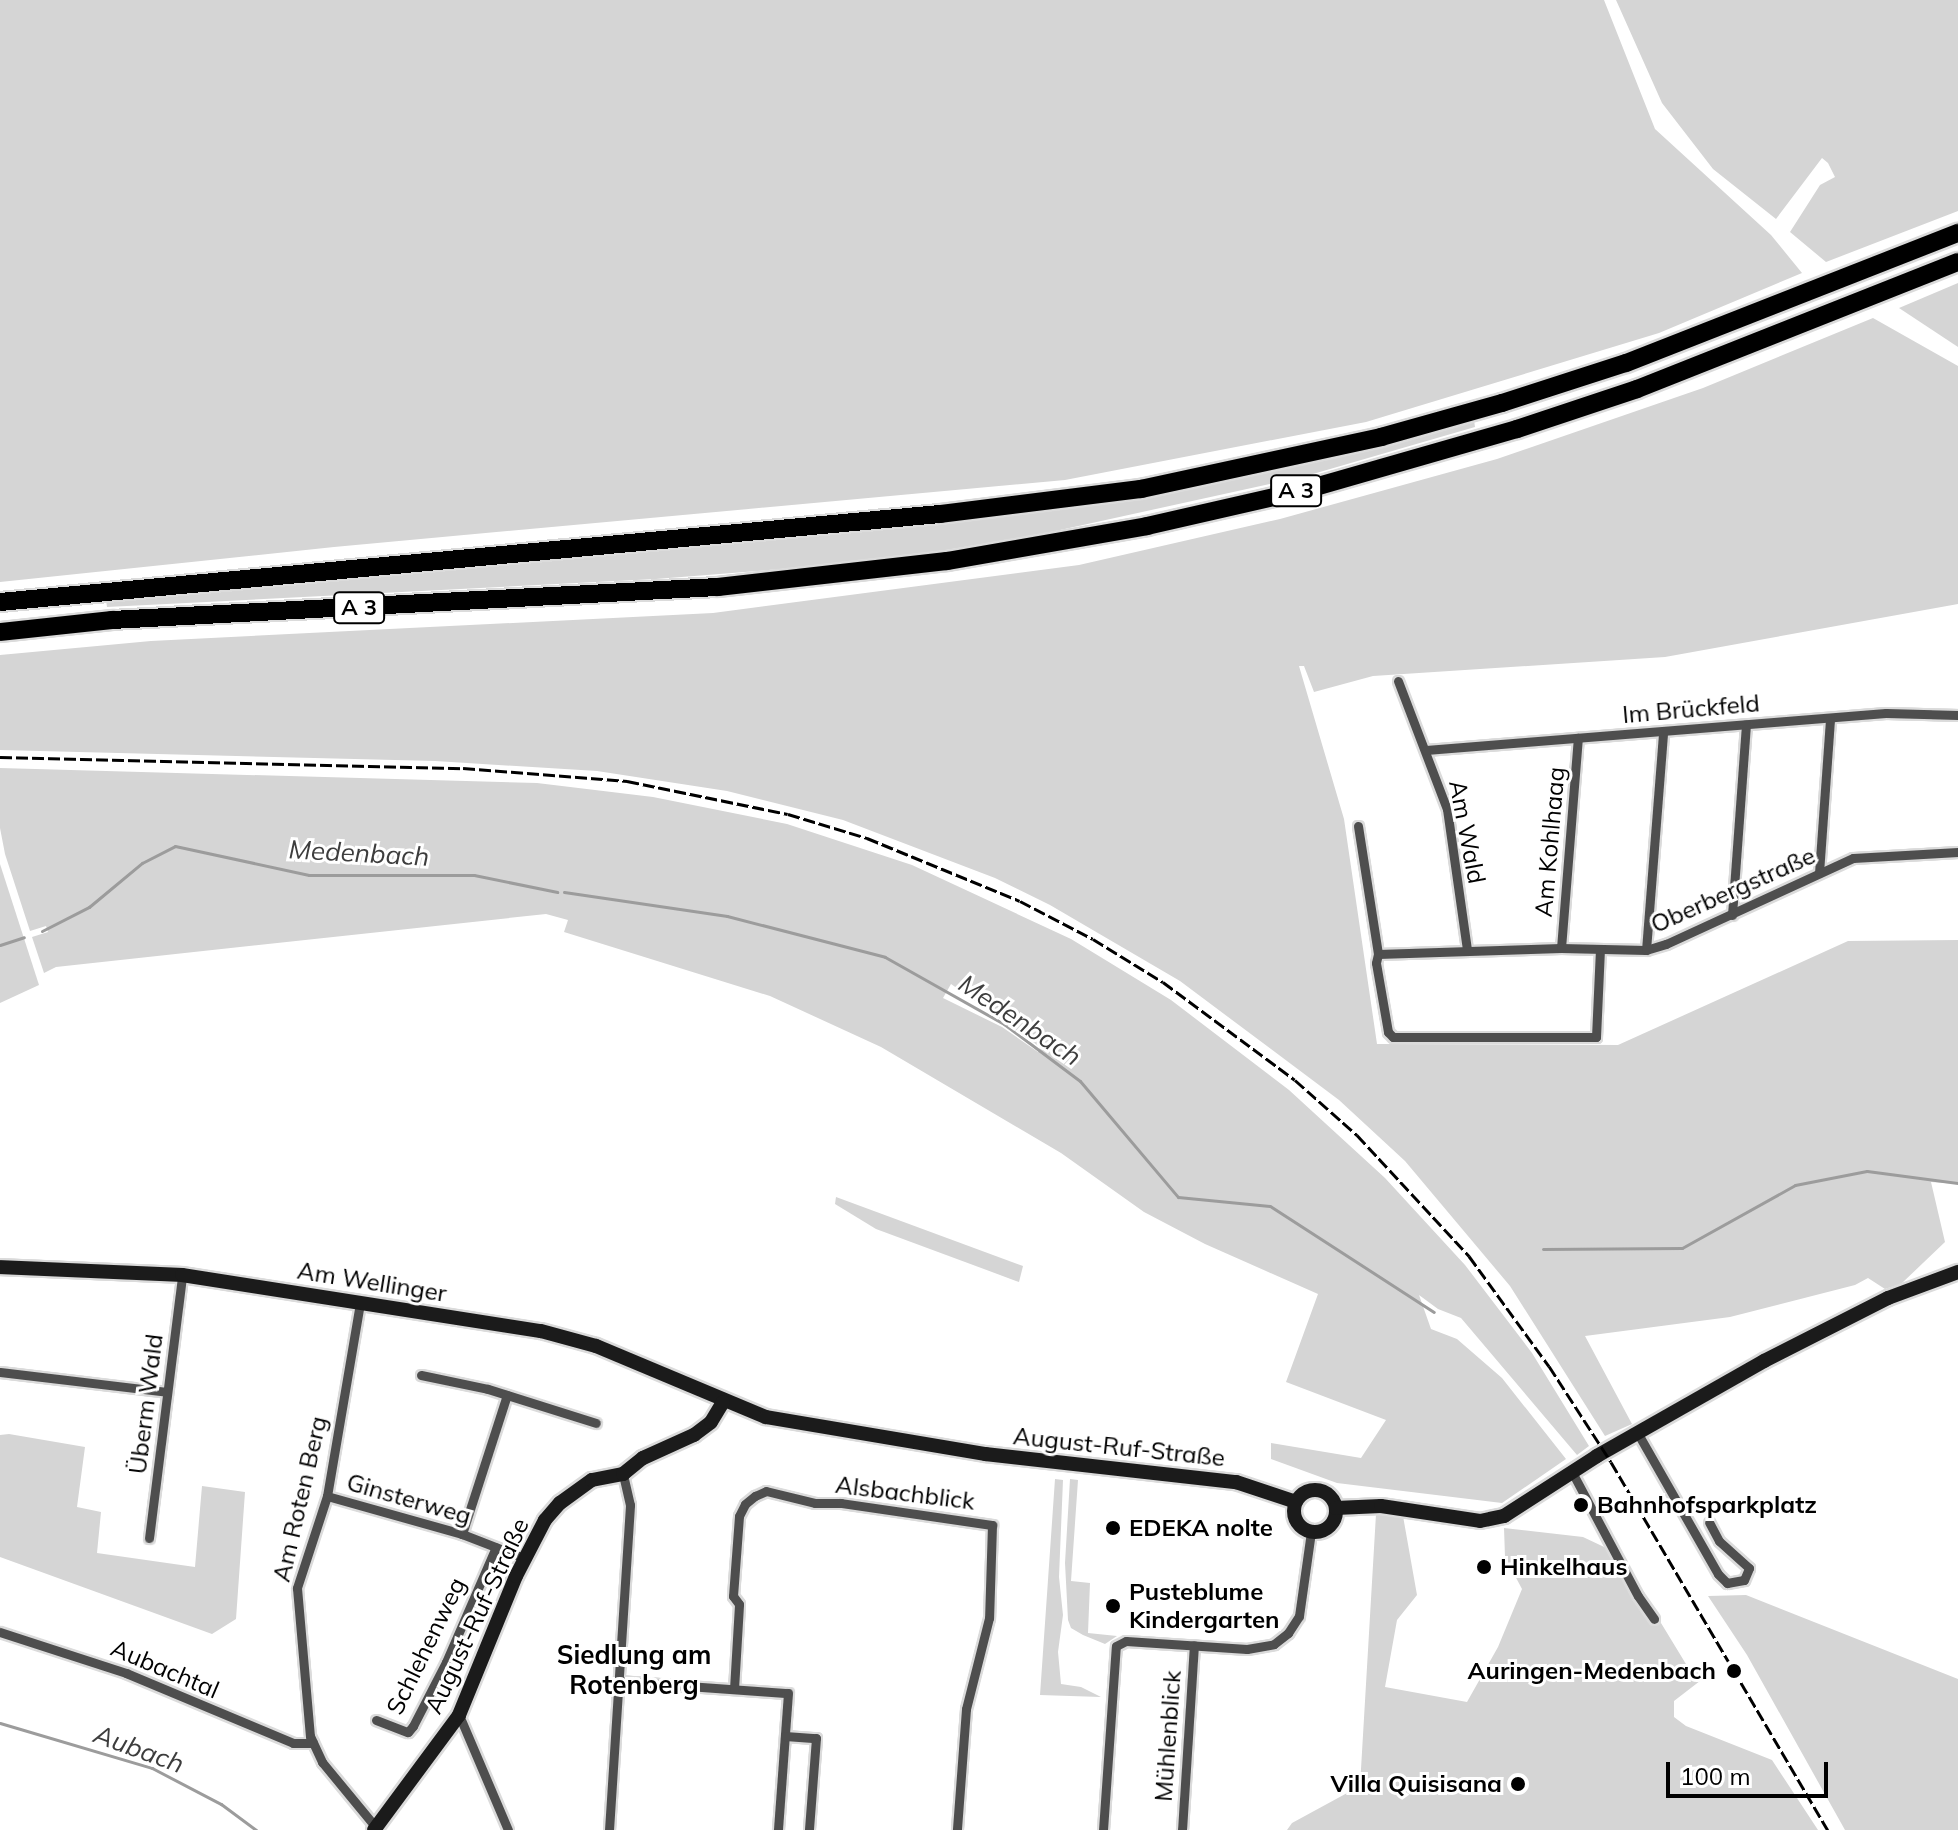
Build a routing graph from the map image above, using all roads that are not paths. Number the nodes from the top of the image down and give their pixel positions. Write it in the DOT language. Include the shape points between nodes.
graph roads {
  1 [pos="1958,233"];
  2 [pos="1958,262"];
  3 [pos="0,602"];
  4 [pos="0,632"];
  5 [pos="1398,681"];
  6 [pos="1958,715"];
  7 [pos="1830,718"];
  8 [pos="1746,725"];
  9 [pos="1663,732"];
  10 [pos="1578,738"];
  11 [pos="1426,750"];
  12 [pos="1358,826"];
  13 [pos="1958,852"];
  14 [pos="1819,873"];
  15 [pos="1732,915"];
  16 [pos="1561,948"];
  17 [pos="1600,949"];
  18 [pos="1467,950"];
  19 [pos="1646,950"];
  20 [pos="1378,954"];
  21 [pos="0,1267"];
  22 [pos="1958,1272"];
  23 [pos="182,1275"];
  24 [pos="360,1303"];
  25 [pos="0,1372"];
  26 [pos="421,1375"];
  27 [pos="167,1392"];
  28 [pos="507,1395"];
  29 [pos="723,1402"];
  30 [pos="792,1422"];
  31 [pos="596,1423"];
  32 [pos="1637,1432"];
  33 [pos="1572,1472"];
  34 [pos="623,1474"];
  35 [pos="327,1496"];
  36 [pos="1296,1502"];
  37 [pos="1336,1508"];
  38 [pos="1709,1522"];
  39 [pos="1311,1532"];
  40 [pos="462,1534"];
  41 [pos="149,1538"];
  42 [pos="496,1547"];
  43 [pos="524,1558"];
  44 [pos="1654,1619"];
  45 [pos="0,1632"];
  46 [pos="1194,1645"];
  47 [pos="619,1681"];
  48 [pos="734,1689"];
  49 [pos="459,1715"];
  50 [pos="376,1720"];
  51 [pos="785,1736"];
  52 [pos="313,1743"];
  53 [pos="376,1829"];
  54 [pos="508,1830"];
  55 [pos="609,1830"];
  56 [pos="778,1830"];
  57 [pos="809,1830"];
  58 [pos="957,1830"];
  59 [pos="1103,1830"];
  60 [pos="1182,1830"];
  1 -- 3 [label="highway, A 3" via="1626,363 1502,403 1381,437 1141,489 908,517"];
  2 -- 4 [label="highway, A 3" via="1637,389 1503,433 1308,489 1043,545 834,576 653,593 112,620"];
  5 -- 11 [label="street, Am Wald"];
  6 -- 7 [label="street, Im Brückfeld"];
  7 -- 8 [label="street, Im Brückfeld"];
  7 -- 14 [label="street"];
  8 -- 9 [label="street, Im Brückfeld"];
  8 -- 15 [label="street"];
  9 -- 10 [label="street, Im Brückfeld"];
  9 -- 19 [label="street"];
  10 -- 11 [label="street, Im Brückfeld"];
  10 -- 16 [label="street, Am Kohlhaag"];
  11 -- 18 [label="street, Am Wald" via="1447,809"];
  12 -- 20 [label="street"];
  13 -- 14 [label="street, Oberbergstraße" via="1867,855"];
  14 -- 15 [label="street, Oberbergstraße"];
  15 -- 19 [label="street, Oberbergstraße"];
  16 -- 17 [label="street, Oberbergstraße"];
  16 -- 18 [label="street, Oberbergstraße"];
  17 -- 19 [label="street, Oberbergstraße"];
  17 -- 20 [label="street" via="1596,1037 1563,1039 1393,1037 1388,1032"];
  18 -- 20 [label="street, Oberbergstraße"];
  21 -- 23 [label="main road, Am Wellinger"];
  22 -- 32 [label="main road" via="1888,1298"];
  23 -- 24 [label="main road, Am Wellinger"];
  23 -- 27 [label="street, Überm Wald"];
  24 -- 29 [label="main road, Am Wellinger" via="541,1331 596,1346"];
  24 -- 35 [label="street, Am Roten Berg"];
  25 -- 27 [label="street"];
  26 -- 28 [label="street"];
  27 -- 41 [label="street, Überm Wald"];
  28 -- 31 [label="street"];
  28 -- 40 [label="street"];
  29 -- 30 [label="main road, Am Wellinger"];
  29 -- 34 [label="main road, August-Ruf-Straße" via="703,1429 643,1458"];
  30 -- 36 [label="main road, August-Ruf-Straße" via="985,1454 1236,1482"];
  32 -- 33 [label="main road"];
  32 -- 38 [label="street" via="1718,1574 1727,1583 1744,1580 1750,1562 1719,1541"];
  33 -- 37 [label="main road" via="1532,1501 1492,1520 1381,1506"];
  33 -- 44 [label="street"];
  34 -- 43 [label="main road, August-Ruf-Straße" via="576,1489 545,1520"];
  34 -- 47 [label="street" via="630,1505"];
  35 -- 40 [label="street, Ginsterweg"];
  35 -- 52 [label="street, Am Roten Berg" via="297,1588"];
  36 -- 37 [label="main road" via="1318,1490 1332,1498"];
  36 -- 39 [label="main road" via="1296,1521"];
  37 -- 39 [label="main road" via="1329,1526"];
  39 -- 46 [label="street" via="1301,1607 1288,1633 1258,1649"];
  40 -- 42 [label="street, Ginsterweg"];
  42 -- 43 [label="street, Ginsterweg"];
  42 -- 50 [label="street, Schlehenweg" via="413,1726 408,1732"];
  43 -- 49 [label="main road, August-Ruf-Straße"];
  45 -- 52 [label="street, Aubachtal" via="126,1673 293,1743"];
  46 -- 59 [label="street" via="1126,1641 1114,1651"];
  46 -- 60 [label="street, Mühlenblick"];
  47 -- 48 [label="street"];
  47 -- 55 [label="street"];
  48 -- 51 [label="street" via="788,1693"];
  48 -- 58 [label="street, Alsbachblick" via="739,1516 755,1496 766,1491 815,1503 992,1525 989,1618 966,1704"];
  49 -- 53 [label="main road, August-Ruf-Straße"];
  49 -- 54 [label="street"];
  51 -- 56 [label="street"];
  51 -- 57 [label="street" via="816,1738"];
  52 -- 53 [label="street, Am Roten Berg"];
}
